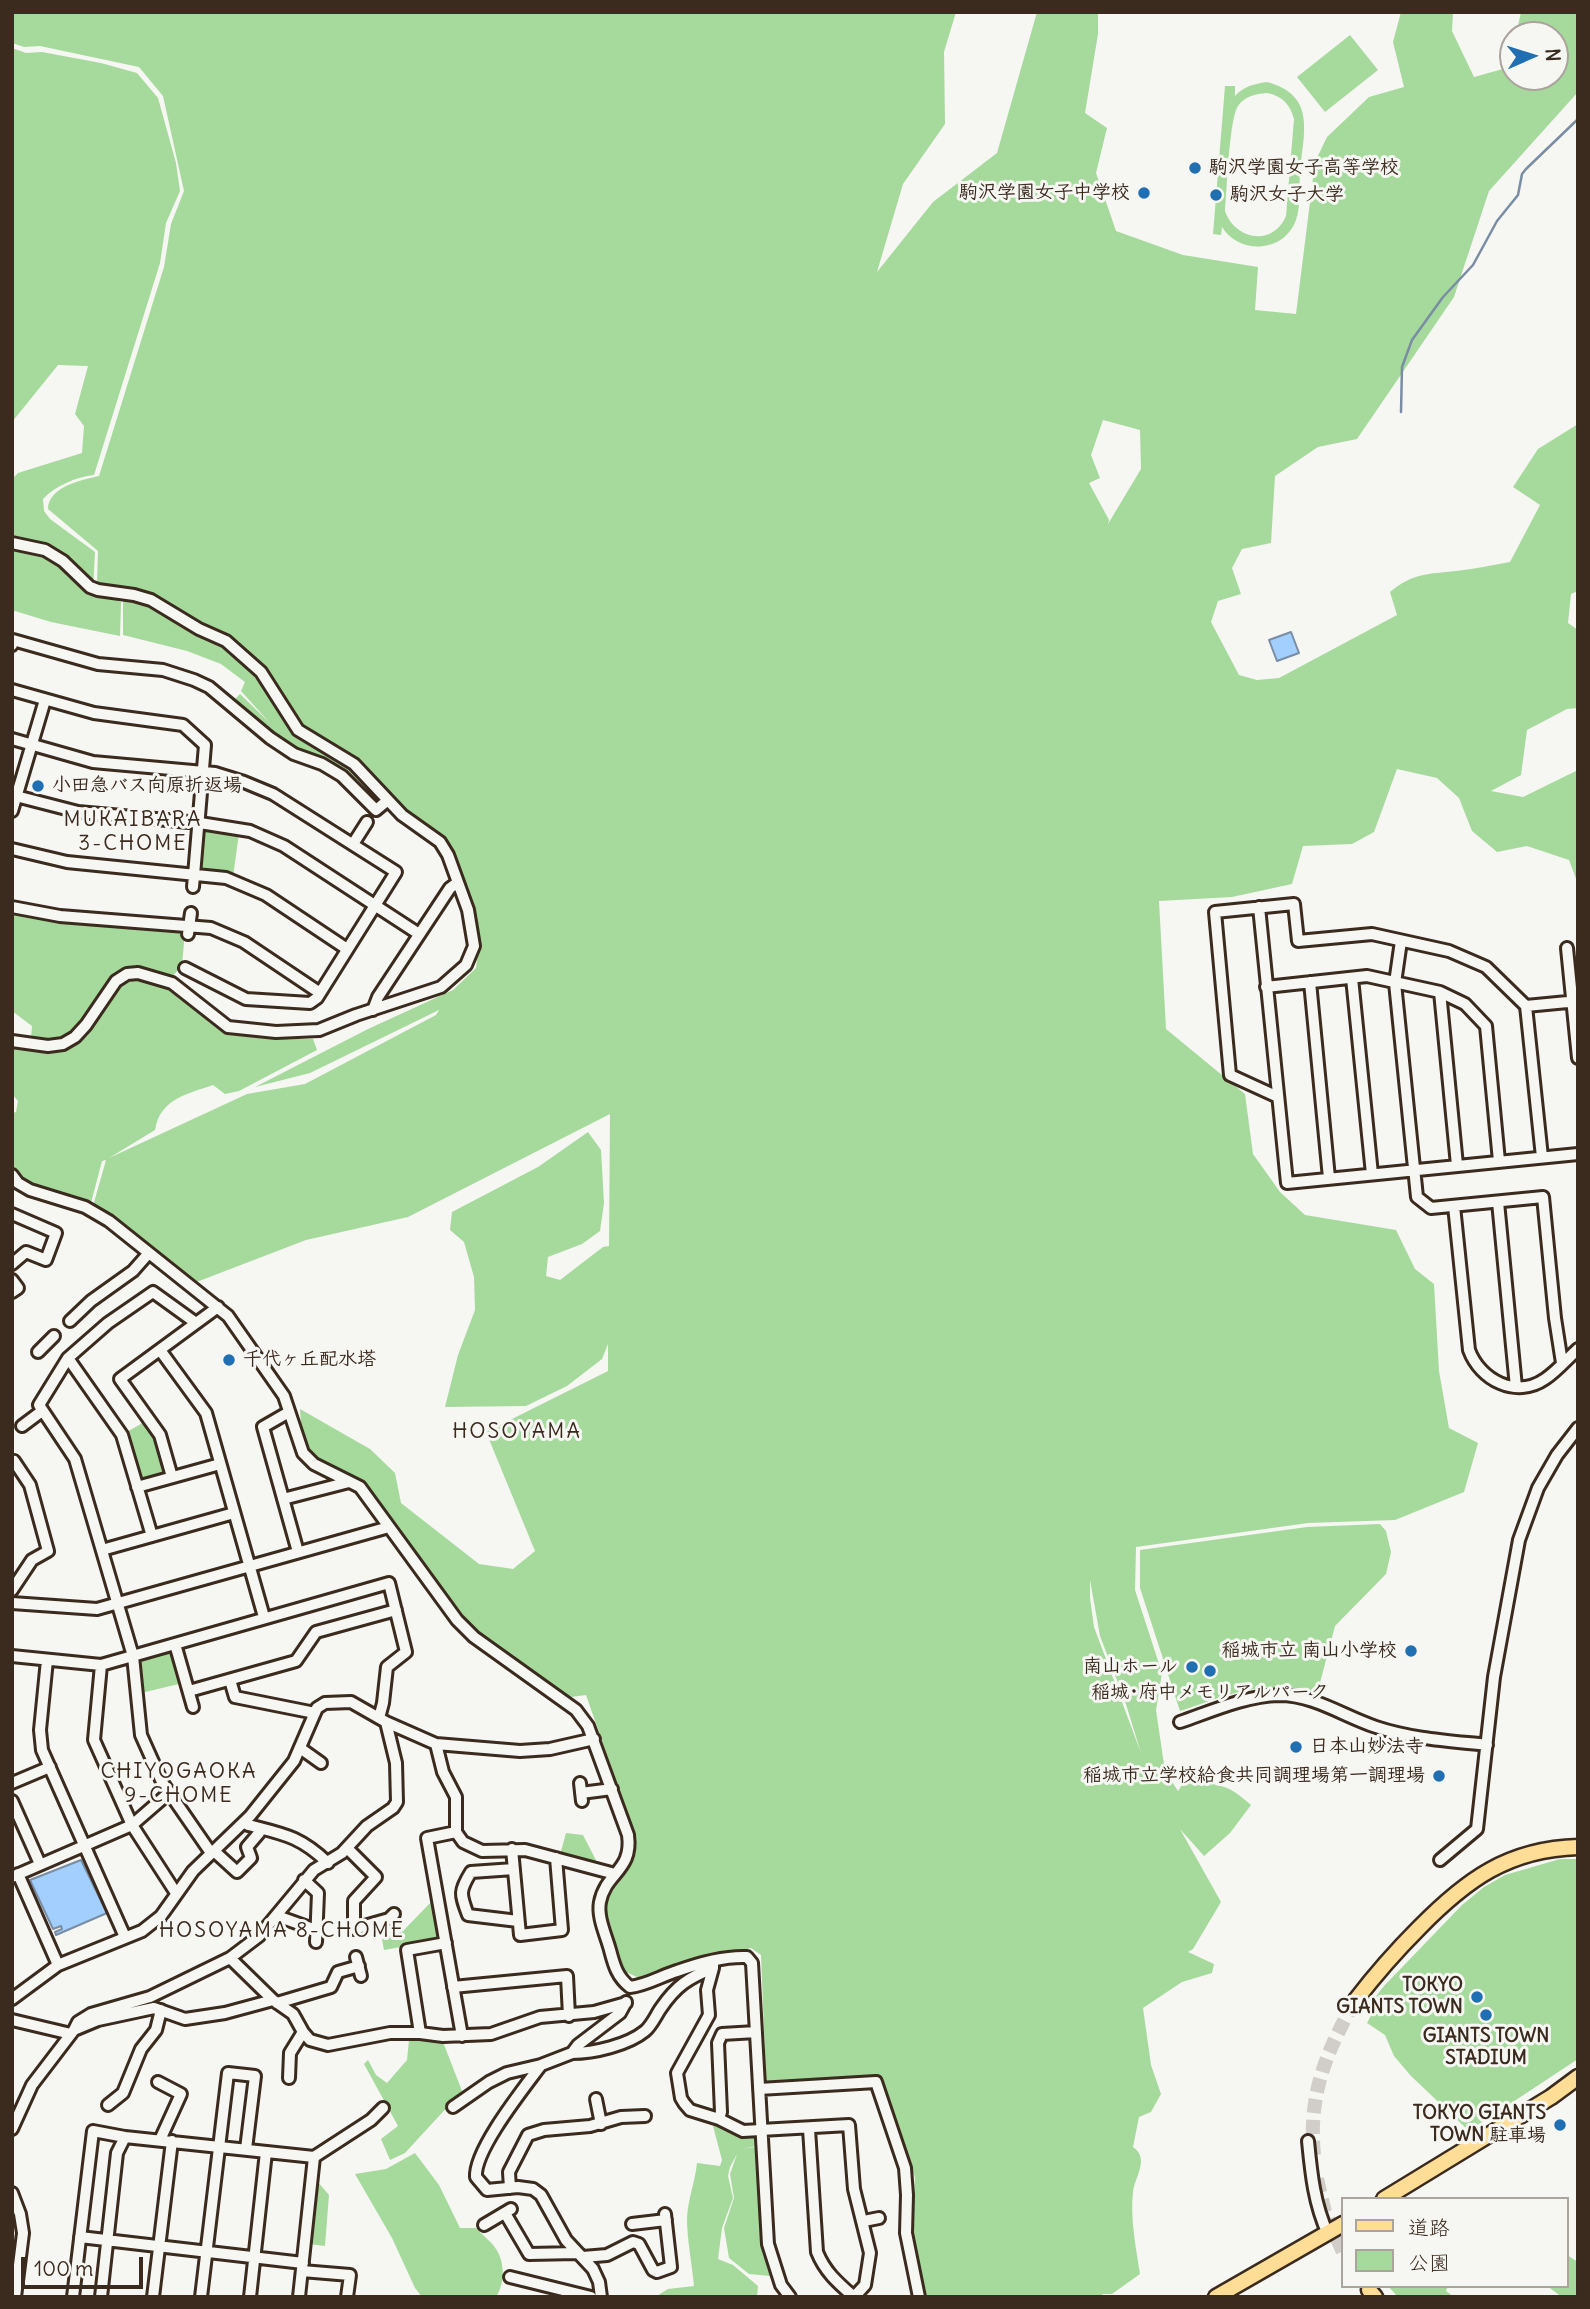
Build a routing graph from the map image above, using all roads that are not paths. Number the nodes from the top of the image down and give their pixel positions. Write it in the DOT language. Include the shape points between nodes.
graph roads {
  1 [pos="12,543"];
  2 [pos="12,645"];
  3 [pos="12,690"];
  4 [pos="45,700"];
  5 [pos="12,739"];
  6 [pos="32,745"];
  7 [pos="204,773"];
  8 [pos="14,795"];
  9 [pos="388,800"];
  10 [pos="12,811"];
  11 [pos="200,822"];
  12 [pos="367,822"];
  13 [pos="353,844"];
  14 [pos="12,849"];
  15 [pos="194,874"];
  16 [pos="457,883"];
  17 [pos="193,887"];
  18 [pos="376,905"];
  19 [pos="12,907"];
  20 [pos="1258,908"];
  21 [pos="419,934"];
  22 [pos="1401,941"];
  23 [pos="347,948"];
  24 [pos="1567,948"];
  25 [pos="1352,978"];
  26 [pos="1310,982"];
  27 [pos="172,983"];
  28 [pos="1395,983"];
  29 [pos="1266,987"];
  30 [pos="1440,992"];
  31 [pos="320,993"];
  32 [pos="1575,1001"];
  33 [pos="1526,1006"];
  34 [pos="373,1010"];
  35 [pos="12,1041"];
  36 [pos="1578,1058"];
  37 [pos="1278,1097"];
  38 [pos="1578,1154"];
  39 [pos="1542,1157"];
  40 [pos="1499,1161"];
  41 [pos="1457,1165"];
  42 [pos="1414,1170"];
  43 [pos="1372,1174"];
  44 [pos="1329,1178"];
  45 [pos="14,1181"];
  46 [pos="1498,1202"];
  47 [pos="1454,1206"];
  48 [pos="12,1214"];
  49 [pos="148,1254"];
  50 [pos="12,1264"];
  51 [pos="12,1280"];
  52 [pos="12,1292"];
  53 [pos="218,1307"];
  54 [pos="70,1321"];
  55 [pos="196,1323"];
  56 [pos="54,1336"];
  57 [pos="1578,1349"];
  58 [pos="160,1350"];
  59 [pos="38,1352"];
  60 [pos="68,1358"];
  61 [pos="1562,1363"];
  62 [pos="1516,1387"];
  63 [pos="42,1411"];
  64 [pos="289,1412"];
  65 [pos="22,1426"];
  66 [pos="1578,1428"];
  67 [pos="12,1462"];
  68 [pos="220,1464"];
  69 [pos="172,1478"];
  70 [pos="349,1482"];
  71 [pos="138,1487"];
  72 [pos="283,1499"];
  73 [pos="234,1513"];
  74 [pos="389,1527"];
  75 [pos="152,1536"];
  76 [pos="102,1550"];
  77 [pos="298,1552"];
  78 [pos="249,1566"];
  79 [pos="12,1590"];
  80 [pos="12,1603"];
  81 [pos="118,1604"];
  82 [pos="396,1610"];
  83 [pos="264,1618"];
  84 [pos="175,1644"];
  85 [pos="12,1656"];
  86 [pos="133,1656"];
  87 [pos="47,1660"];
  88 [pos="101,1665"];
  89 [pos="230,1680"];
  90 [pos="189,1691"];
  91 [pos="193,1707"];
  92 [pos="315,1713"];
  93 [pos="382,1720"];
  94 [pos="1180,1722"];
  95 [pos="594,1739"];
  96 [pos="436,1744"];
  97 [pos="1487,1745"];
  98 [pos="300,1748"];
  99 [pos="321,1763"];
  100 [pos="50,1767"];
  101 [pos="12,1783"];
  102 [pos="612,1789"];
  103 [pos="581,1792"];
  104 [pos="170,1793"];
  105 [pos="12,1801"];
  106 [pos="132,1825"];
  107 [pos="456,1832"];
  108 [pos="85,1845"];
  109 [pos="1578,1847"];
  110 [pos="347,1848"];
  111 [pos="512,1849"];
  112 [pos="213,1852"];
  113 [pos="556,1858"];
  114 [pos="1440,1860"];
  115 [pos="328,1863"];
  116 [pos="40,1864"];
  117 [pos="513,1869"];
  118 [pos="615,1874"];
  119 [pos="15,1875"];
  120 [pos="304,1880"];
  121 [pos="176,1892"];
  122 [pos="394,1914"];
  123 [pos="277,1916"];
  124 [pos="518,1921"];
  125 [pos="125,1937"];
  126 [pos="446,1943"];
  127 [pos="230,1958"];
  128 [pos="713,1964"];
  129 [pos="58,1965"];
  130 [pos="359,1966"];
  131 [pos="453,1987"];
  132 [pos="630,1987"];
  133 [pos="12,1998"];
  134 [pos="275,2001"];
  135 [pos="1355,2001"];
  136 [pos="626,2003"];
  137 [pos="161,2010"];
  138 [pos="569,2016"];
  139 [pos="12,2020"];
  140 [pos="73,2032"];
  141 [pos="303,2032"];
  142 [pos="756,2032"];
  143 [pos="420,2033"];
  144 [pos="462,2036"];
  145 [pos="572,2053"];
  146 [pos="541,2065"];
  147 [pos="1578,2077"];
  148 [pos="289,2078"];
  149 [pos="158,2082"];
  150 [pos="759,2088"];
  151 [pos="596,2099"];
  152 [pos="108,2105"];
  153 [pos="453,2107"];
  154 [pos="383,2108"];
  155 [pos="645,2116"];
  156 [pos="719,2119"];
  157 [pos="601,2124"];
  158 [pos="12,2129"];
  159 [pos="809,2129"];
  160 [pos="761,2130"];
  161 [pos="125,2137"];
  162 [pos="166,2141"];
  163 [pos="1308,2141"];
  164 [pos="219,2146"];
  165 [pos="247,2149"];
  166 [pos="267,2152"];
  167 [pos="314,2157"];
  168 [pos="510,2188"];
  169 [pos="12,2193"];
  170 [pos="1387,2197"];
  171 [pos="880,2218"];
  172 [pos="864,2221"];
  173 [pos="632,2224"];
  174 [pos="484,2225"];
  175 [pos="1342,2225"];
  176 [pos="17,2228"];
  177 [pos="1328,2234"];
  178 [pos="80,2237"];
  179 [pos="107,2241"];
  180 [pos="159,2247"];
  181 [pos="206,2252"];
  182 [pos="580,2255"];
  183 [pos="255,2258"];
  184 [pos="303,2267"];
  185 [pos="510,2277"];
  186 [pos="15,2297"];
  187 [pos="73,2297"];
  188 [pos="101,2297"];
  189 [pos="153,2297"];
  190 [pos="201,2297"];
  191 [pos="250,2297"];
  192 [pos="299,2297"];
  193 [pos="347,2297"];
  194 [pos="591,2297"];
  195 [pos="601,2297"];
  196 [pos="790,2297"];
  197 [pos="919,2297"];
  198 [pos="1216,2297"];
  1 -- 9 [label="street" via="45,550 90,587 151,600 226,642 261,671 298,730 354,764"];
  2 -- 9 [label="street" via="13,640 98,664 163,670 194,680 294,754 342,776 376,810"];
  3 -- 4 [label="street"];
  4 -- 6 [label="street"];
  4 -- 7 [label="street" via="94,713 183,725 205,745"];
  5 -- 6 [label="street"];
  6 -- 7 [label="street" via="93,762"];
  6 -- 8 [label="street"];
  7 -- 11 [label="street"];
  7 -- 13 [label="street" via="273,794"];
  8 -- 10 [label="street"];
  8 -- 11 [label="street" via="78,812"];
  9 -- 16 [label="street" via="440,842"];
  11 -- 15 [label="street"];
  11 -- 18 [label="street" via="250,831 284,846"];
  12 -- 13 [label="street"];
  13 -- 18 [label="street" via="396,872"];
  14 -- 15 [label="street" via="67,862"];
  15 -- 17 [label="street"];
  15 -- 23 [label="street" via="250,886"];
  16 -- 21 [label="street"];
  16 -- 34 [label="street" via="473,931 471,958 441,987"];
  18 -- 21 [label="street"];
  18 -- 23 [label="street"];
  19 -- 31 [label="street" via="60,916 211,928 236,938"];
  20 -- 22 [label="street" via="1294,904 1298,941 1372,933"];
  20 -- 29 [label="street"];
  20 -- 37 [label="street" via="1215,912 1230,1075"];
  21 -- 34 [label="street"];
  22 -- 28 [label="street"];
  22 -- 33 [label="street" via="1449,951 1486,967"];
  23 -- 31 [label="street"];
  24 -- 32 [label="street"];
  25 -- 26 [label="street"];
  25 -- 28 [label="street" via="1367,976"];
  25 -- 43 [label="street"];
  26 -- 29 [label="street"];
  26 -- 44 [label="street"];
  27 -- 31 [label="street" via="185,966 246,999 310,1003"];
  27 -- 34 [label="street" via="228,1027 319,1030"];
  27 -- 35 [label="street" via="127,974 110,987 86,1025 69,1041 48,1046"];
  28 -- 30 [label="street"];
  28 -- 42 [label="street"];
  29 -- 37 [label="street"];
  30 -- 40 [label="street" via="1465,1004 1486,1026"];
  30 -- 41 [label="street"];
  32 -- 33 [label="street"];
  32 -- 36 [label="street"];
  33 -- 39 [label="street"];
  37 -- 44 [label="street" via="1287,1183"];
  38 -- 39 [label="street"];
  39 -- 40 [label="street"];
  40 -- 41 [label="street"];
  41 -- 42 [label="street"];
  42 -- 43 [label="street"];
  42 -- 47 [label="street" via="1418,1197 1431,1208"];
  43 -- 44 [label="street"];
  45 -- 49 [label="street" via="96,1213"];
  46 -- 47 [label="street"];
  46 -- 61 [label="street" via="1543,1197"];
  46 -- 62 [label="street"];
  47 -- 62 [label="street" via="1469,1350 1482,1373"];
  48 -- 50 [label="street" via="55,1233 46,1260 26,1252"];
  49 -- 53 [label="street"];
  49 -- 54 [label="street"];
  51 -- 52 [label="street" via="18,1288"];
  53 -- 55 [label="street"];
  53 -- 64 [label="street" via="266,1368"];
  55 -- 58 [label="street"];
  55 -- 60 [label="street" via="153,1292"];
  56 -- 59 [label="street"];
  57 -- 61 [label="street"];
  58 -- 68 [label="street" via="205,1413"];
  58 -- 69 [label="street" via="120,1379 160,1435"];
  60 -- 63 [label="street" via="39,1405"];
  60 -- 71 [label="street" via="122,1435"];
  61 -- 62 [label="street" via="1545,1379"];
  63 -- 65 [label="street"];
  63 -- 76 [label="street" via="75,1459"];
  64 -- 70 [label="street" via="303,1453"];
  64 -- 72 [label="street" via="263,1427"];
  66 -- 97 [label="street" via="1547,1471 1521,1532 1494,1677"];
  67 -- 79 [label="street" via="30,1485 48,1551 32,1560"];
  68 -- 69 [label="street"];
  68 -- 73 [label="street"];
  69 -- 71 [label="street"];
  70 -- 72 [label="street"];
  70 -- 74 [label="street" via="360,1487"];
  71 -- 75 [label="street"];
  72 -- 77 [label="street"];
  73 -- 75 [label="street"];
  73 -- 78 [label="street"];
  74 -- 77 [label="street"];
  74 -- 95 [label="street" via="457,1620 576,1710"];
  75 -- 76 [label="street"];
  76 -- 81 [label="street"];
  77 -- 78 [label="street"];
  78 -- 81 [label="street"];
  78 -- 83 [label="street"];
  80 -- 81 [label="street" via="81,1609"];
  81 -- 86 [label="street"];
  82 -- 83 [label="street" via="389,1583"];
  82 -- 89 [label="street" via="316,1632 296,1661"];
  82 -- 93 [label="street" via="406,1652 387,1667"];
  83 -- 84 [label="street"];
  84 -- 86 [label="street"];
  84 -- 90 [label="street"];
  85 -- 87 [label="street"];
  86 -- 88 [label="street"];
  86 -- 104 [label="street" via="141,1735"];
  87 -- 88 [label="street"];
  87 -- 100 [label="street" via="40,1730"];
  88 -- 106 [label="street" via="94,1740"];
  89 -- 90 [label="street"];
  89 -- 92 [label="street" via="235,1697"];
  90 -- 91 [label="street"];
  92 -- 93 [label="street" via="325,1703 351,1702"];
  92 -- 98 [label="street"];
  93 -- 96 [label="street"];
  93 -- 110 [label="street" via="396,1763 397,1802"];
  94 -- 97 [label="street" via="1245,1700 1287,1696 1317,1702 1402,1734"];
  95 -- 96 [label="street" via="520,1751"];
  95 -- 102 [label="street"];
  96 -- 107 [label="street" via="456,1797"];
  97 -- 114 [label="street" via="1477,1829"];
  98 -- 99 [label="street"];
  98 -- 112 [label="street" via="250,1816"];
  100 -- 101 [label="street"];
  100 -- 108 [label="street"];
  102 -- 103 [label="street"];
  102 -- 118 [label="street" via="630,1849"];
  104 -- 106 [label="street"];
  104 -- 112 [label="street"];
  105 -- 116 [label="street"];
  106 -- 108 [label="street"];
  106 -- 121 [label="street"];
  107 -- 111 [label="street" via="463,1842 482,1851"];
  107 -- 126 [label="street" via="428,1838"];
  108 -- 116 [label="street"];
  108 -- 125 [label="street"];
  109 -- 135 [label="main road" via="1521,1855 1475,1878 1420,1927"];
  110 -- 115 [label="street"];
  110 -- 122 [label="street" via="376,1877 354,1901 354,1929"];
  111 -- 113 [label="street"];
  111 -- 117 [label="street"];
  112 -- 115 [label="street" via="237,1872 251,1858 247,1847 259,1833 253,1826 298,1840"];
  112 -- 121 [label="street"];
  113 -- 118 [label="street"];
  113 -- 124 [label="street" via="562,1930 520,1935"];
  115 -- 120 [label="street"];
  116 -- 119 [label="street"];
  117 -- 124 [label="street"];
  117 -- 124 [label="street" via="471,1872 460,1894 468,1915"];
  118 -- 132 [label="street" via="599,1904 600,1918 616,1971"];
  119 -- 129 [label="street"];
  120 -- 123 [label="street"];
  120 -- 123 [label="street" via="318,1893 316,1936"];
  121 -- 125 [label="street" via="151,1925"];
  123 -- 127 [label="street"];
  125 -- 129 [label="street"];
  126 -- 131 [label="street"];
  126 -- 143 [label="street" via="407,1950"];
  127 -- 134 [label="street"];
  127 -- 140 [label="street" via="150,1997 91,2014 78,2022"];
  128 -- 132 [label="street" via="678,1970"];
  128 -- 142 [label="street" via="747,1957 752,1964"];
  128 -- 145 [label="street" via="688,1978 639,2035 599,2051"];
  128 -- 156 [label="street" via="707,1990 709,2015 677,2078 681,2098 690,2110"];
  129 -- 133 [label="street"];
  130 -- 134 [label="street" via="338,1972 331,1987"];
  131 -- 138 [label="street" via="567,1976"];
  131 -- 144 [label="street"];
  132 -- 136 [label="street"];
  134 -- 137 [label="street" via="185,2019"];
  134 -- 141 [label="street" via="293,2014"];
  136 -- 138 [label="street"];
  136 -- 145 [label="street"];
  137 -- 140 [label="street" via="98,2020"];
  137 -- 152 [label="street" via="156,2030 141,2049 123,2093"];
  138 -- 144 [label="street" via="540,2017 491,2034"];
  139 -- 140 [label="street"];
  140 -- 158 [label="street" via="32,2085"];
  141 -- 143 [label="street" via="310,2040 328,2045 390,2033"];
  141 -- 148 [label="street" via="290,2053"];
  142 -- 150 [label="street"];
  142 -- 156 [label="street" via="722,2034 718,2043"];
  143 -- 144 [label="street"];
  145 -- 146 [label="street"];
  146 -- 153 [label="street" via="507,2073"];
  146 -- 168 [label="street" via="493,2133 475,2169 487,2190"];
  147 -- 170 [label="main road"];
  149 -- 162 [label="street" via="181,2094"];
  150 -- 160 [label="street"];
  150 -- 197 [label="street" via="876,2082 905,2168 906,2232"];
  151 -- 157 [label="street"];
  154 -- 167 [label="street"];
  155 -- 157 [label="street"];
  156 -- 160 [label="street" via="743,2131"];
  157 -- 168 [label="street" via="528,2135 509,2172"];
  159 -- 160 [label="street"];
  159 -- 172 [label="street" via="849,2125 855,2189"];
  159 -- 172 [label="street" via="817,2252 822,2265 854,2297 866,2285 870,2253"];
  160 -- 196 [label="street" via="768,2244 781,2285"];
  161 -- 162 [label="street"];
  161 -- 178 [label="street" via="93,2130"];
  161 -- 179 [label="street" via="117,2153"];
  162 -- 164 [label="street"];
  162 -- 180 [label="street"];
  163 -- 177 [label="street" via="1312,2181"];
  164 -- 165 [label="street"];
  164 -- 165 [label="street" via="228,2073 256,2076"];
  164 -- 181 [label="street"];
  165 -- 166 [label="street"];
  166 -- 167 [label="street"];
  166 -- 183 [label="street"];
  167 -- 184 [label="street"];
  168 -- 182 [label="street" via="533,2189 541,2195 566,2240"];
  169 -- 176 [label="street"];
  171 -- 172 [label="street"];
  173 -- 182 [label="street" via="665,2217 671,2267 653,2270 639,2244 633,2242 607,2255"];
  174 -- 182 [label="street" via="508,2211 529,2254"];
  175 -- 177 [label="main road"];
  176 -- 186 [label="street"];
  177 -- 198 [label="main road"];
  178 -- 179 [label="street"];
  178 -- 187 [label="street"];
  179 -- 180 [label="street"];
  179 -- 188 [label="street"];
  180 -- 181 [label="street"];
  180 -- 189 [label="street"];
  181 -- 183 [label="street"];
  181 -- 190 [label="street"];
  182 -- 195 [label="street" via="599,2282"];
  183 -- 184 [label="street"];
  183 -- 191 [label="street"];
  184 -- 192 [label="street"];
  184 -- 193 [label="street" via="350,2275"];
  185 -- 194 [label="street"];
}
